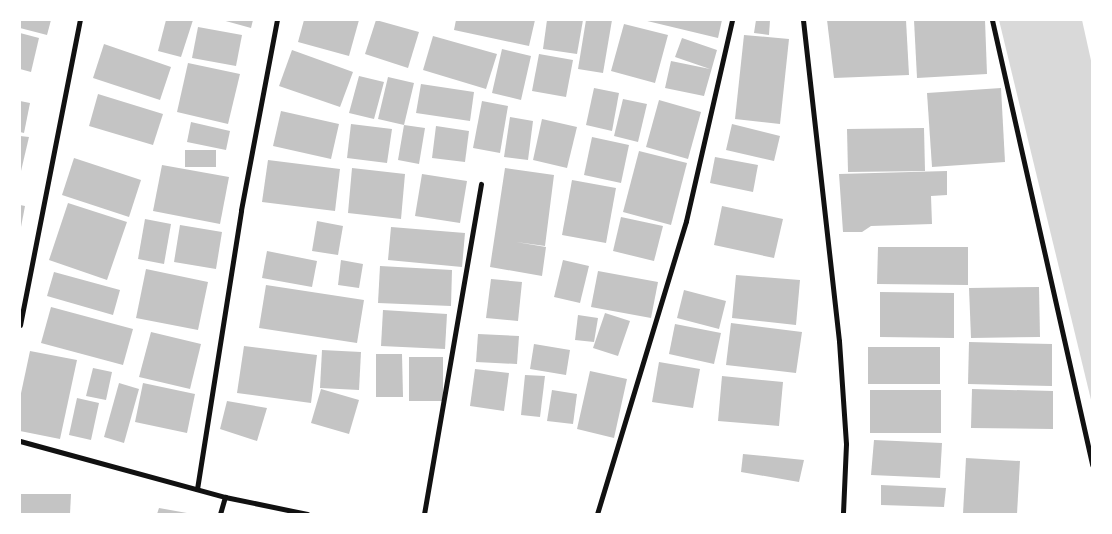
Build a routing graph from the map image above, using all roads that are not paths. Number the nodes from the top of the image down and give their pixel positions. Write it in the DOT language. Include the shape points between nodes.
graph roads {
  1 [pos="80,20"];
  2 [pos="277,20"];
  3 [pos="732,20"];
  4 [pos="803,20"];
  5 [pos="992,20"];
  6 [pos="481,184"];
  7 [pos="20,325"];
  8 [pos="20,442"];
  9 [pos="1092,465"];
  10 [pos="197,489"];
  11 [pos="224,497"];
  12 [pos="220,514"];
  13 [pos="308,514"];
  14 [pos="424,514"];
  15 [pos="598,514"];
  16 [pos="843,514"];
  1 -- 7 [label="street"];
  2 -- 10 [label="street" via="241,210"];
  3 -- 15 [label="street" via="686,221"];
  4 -- 16 [label="street" via="839,341 846,444"];
  5 -- 9 [label="street"];
  6 -- 14 [label="street"];
  8 -- 10 [label="street"];
  10 -- 11 [label="street"];
  11 -- 12 [label="street"];
  11 -- 13 [label="street"];
}
